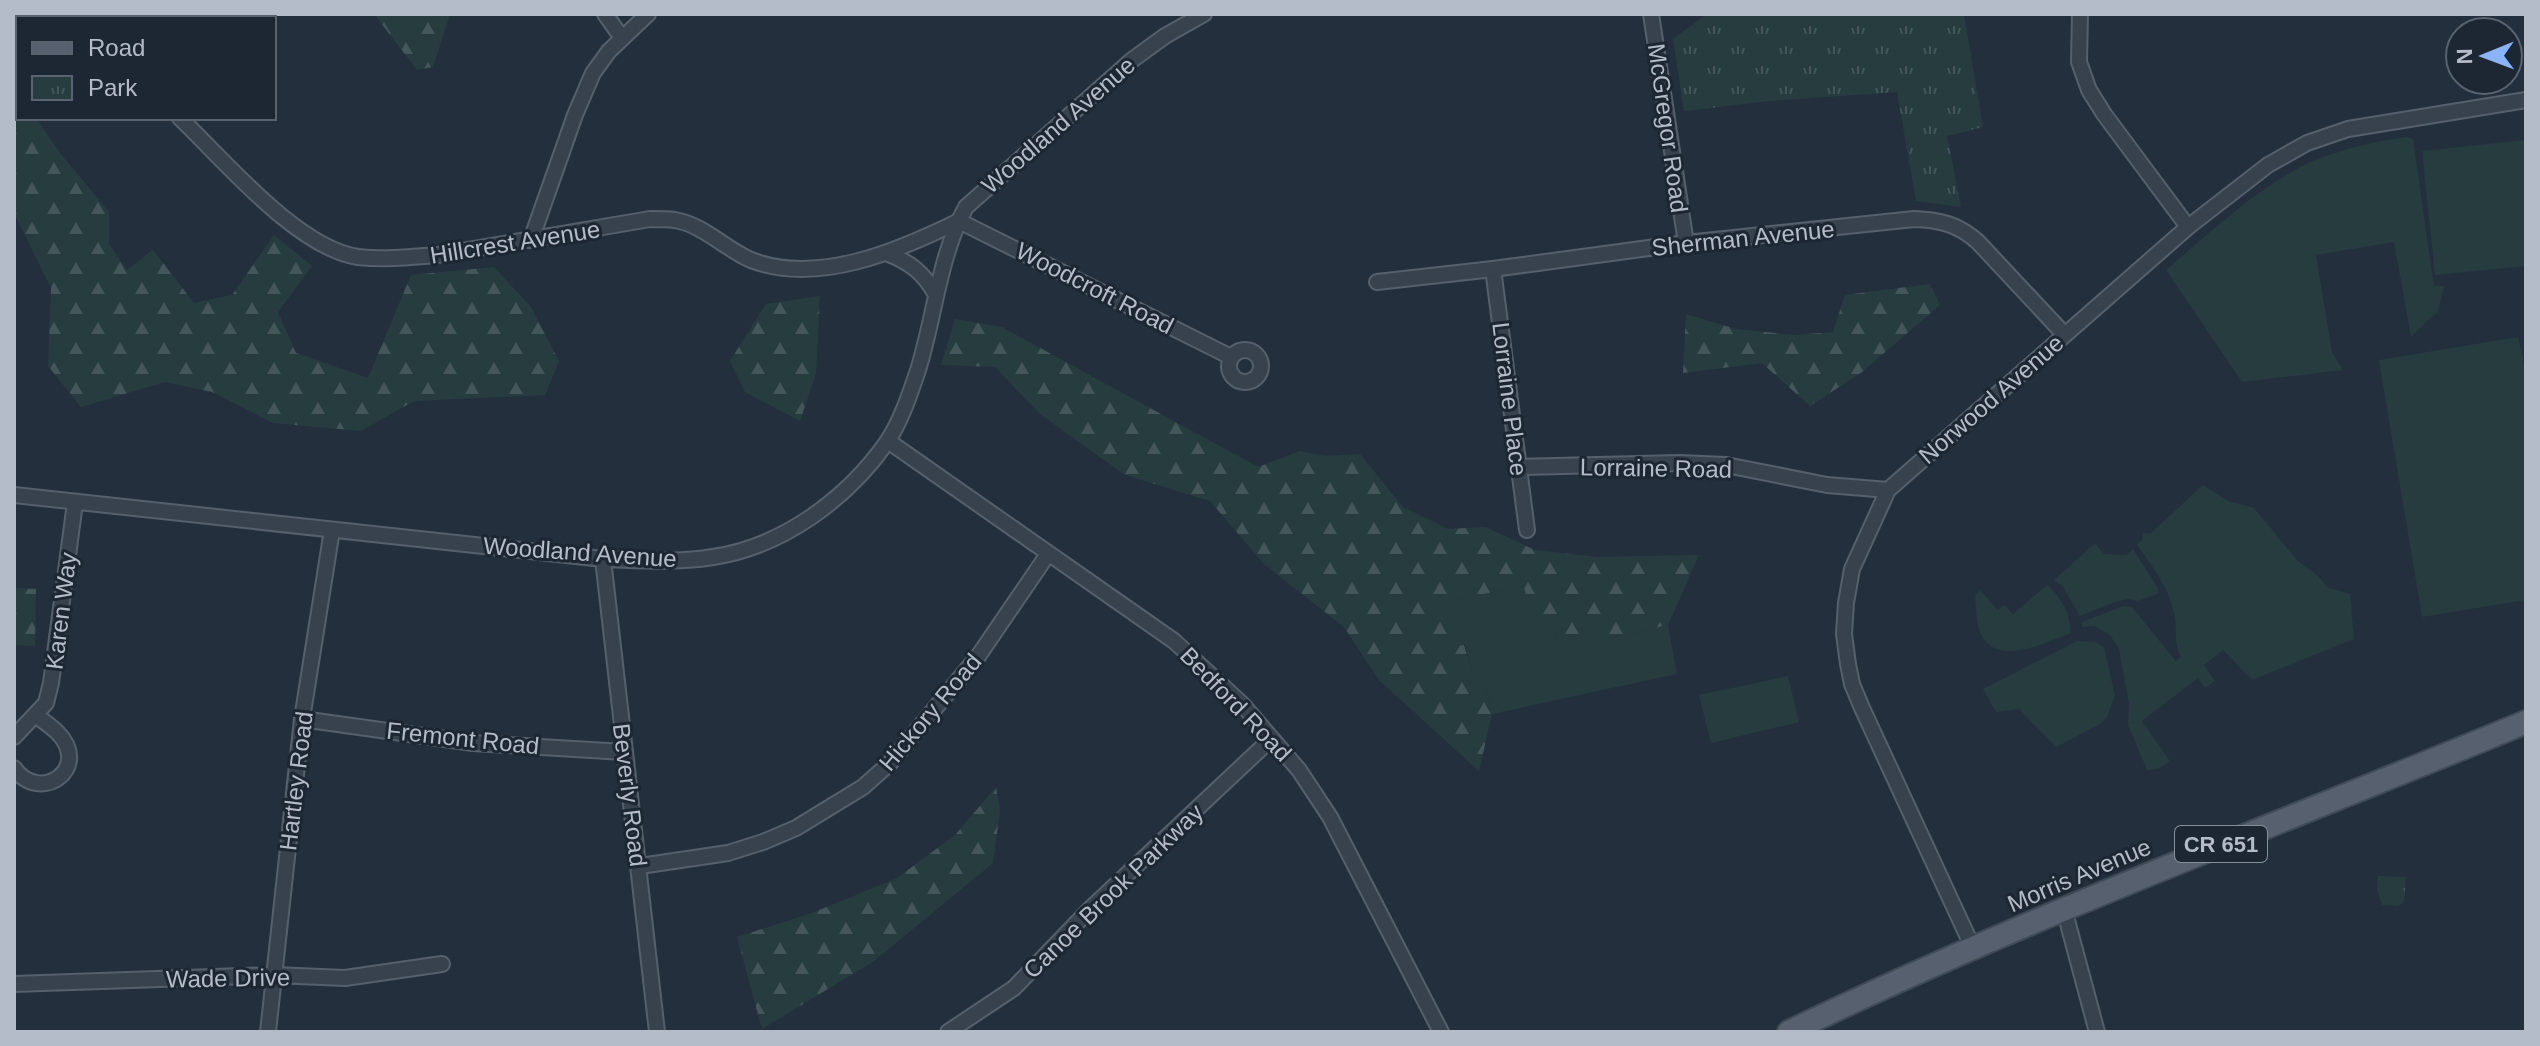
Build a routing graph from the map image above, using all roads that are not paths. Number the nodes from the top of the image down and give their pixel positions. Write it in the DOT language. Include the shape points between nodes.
graph roads {
  1 [pos="605,14"];
  2 [pos="648,14"];
  3 [pos="1204,14"];
  4 [pos="1651,14"];
  5 [pos="2080,14"];
  6 [pos="622,38"];
  7 [pos="2526,100"];
  8 [pos="182,120"];
  9 [pos="959,221"];
  10 [pos="2188,227"];
  11 [pos="531,240"];
  12 [pos="1686,243"];
  13 [pos="886,253"];
  14 [pos="1493,269"];
  15 [pos="1377,282"];
  16 [pos="936,295"];
  17 [pos="2064,334"];
  18 [pos="1231,357"];
  19 [pos="888,441"];
  20 [pos="1519,467"];
  21 [pos="1888,490"];
  22 [pos="14,495"];
  23 [pos="75,503"];
  24 [pos="332,530"];
  25 [pos="1527,530"];
  26 [pos="1048,554"];
  27 [pos="603,559"];
  28 [pos="37,716"];
  29 [pos="302,719"];
  30 [pos="2526,722"];
  31 [pos="14,737"];
  32 [pos="1271,739"];
  33 [pos="624,752"];
  34 [pos="14,768"];
  35 [pos="640,866"];
  36 [pos="2064,909"];
  37 [pos="1973,948"];
  38 [pos="442,964"];
  39 [pos="274,975"];
  40 [pos="14,984"];
  41 [pos="268,1032"];
  42 [pos="657,1032"];
  43 [pos="948,1032"];
  44 [pos="1441,1032"];
  45 [pos="1789,1032"];
  46 [pos="2097,1032"];
  1 -- 6 [label="street"];
  2 -- 6 [label="street"];
  3 -- 9 [label="street, Woodland Avenue" via="1132,60 976,196"];
  4 -- 12 [label="street, McGregor Road"];
  5 -- 10 [label="street" via="2079,62 2089,90"];
  6 -- 11 [label="street" via="593,73"];
  7 -- 10 [label="street, Norwood Avenue" via="2387,121 2307,143 2268,165"];
  8 -- 11 [label="street, Hillcrest Avenue" via="280,214 328,248 357,256 405,258"];
  9 -- 13 [label="street, Hillcrest Avenue"];
  9 -- 16 [label="street, Woodland Avenue"];
  9 -- 18 [label="street, Woodcroft Road"];
  10 -- 17 [label="street, Norwood Avenue"];
  11 -- 13 [label="street, Hillcrest Avenue" via="650,219 694,226 768,265 839,266"];
  12 -- 14 [label="street, Sherman Avenue"];
  12 -- 17 [label="street, Sherman Avenue" via="1914,219 1951,224 1978,242"];
  13 -- 16 [label="street" via="922,272"];
  14 -- 15 [label="street, Sherman Avenue"];
  14 -- 20 [label="street, Lorraine Place"];
  16 -- 19 [label="street, Woodland Avenue" via="919,368"];
  17 -- 21 [label="street, Norwood Avenue"];
  19 -- 26 [label="street, Bedford Road"];
  19 -- 27 [label="street, Woodland Avenue" via="818,512 769,541 714,557"];
  20 -- 21 [label="street, Lorraine Road" via="1726,465 1827,485"];
  20 -- 25 [label="street, Lorraine Place"];
  21 -- 37 [label="street, Norwood Avenue" via="1852,569 1844,634 1848,664 1862,708"];
  22 -- 23 [label="street, Woodland Avenue"];
  23 -- 24 [label="street, Woodland Avenue"];
  23 -- 28 [label="street, Karen Way" via="51,683"];
  24 -- 27 [label="street, Woodland Avenue"];
  24 -- 29 [label="street, Hartley Road"];
  26 -- 32 [label="street, Bedford Road" via="1174,641 1242,704"];
  26 -- 35 [label="street, Hickory Road" via="971,666 890,763 863,787 763,842 728,853"];
  27 -- 33 [label="street, Beverly Road"];
  28 -- 31 [label="street, Karen Way"];
  28 -- 34 [label="street" via="59,734 69,752 68,768 59,780 46,784"];
  29 -- 33 [label="street, Fremont Road" via="473,743"];
  29 -- 39 [label="street, Hartley Road"];
  30 -- 36 [label="main road, Morris Avenue / CR 651"];
  32 -- 43 [label="street, Canoe Brook Parkway" via="1014,988"];
  32 -- 44 [label="street, Bedford Road" via="1299,770 1336,827"];
  33 -- 35 [label="street, Beverly Road"];
  35 -- 42 [label="street, Beverly Road"];
  36 -- 37 [label="main road, Morris Avenue / CR 651"];
  36 -- 46 [label="street"];
  37 -- 45 [label="main road, Morris Avenue / CR 651"];
  38 -- 39 [label="street, Wade Drive" via="345,978"];
  39 -- 40 [label="street, Wade Drive"];
  39 -- 41 [label="street, Hartley Road"];
}
